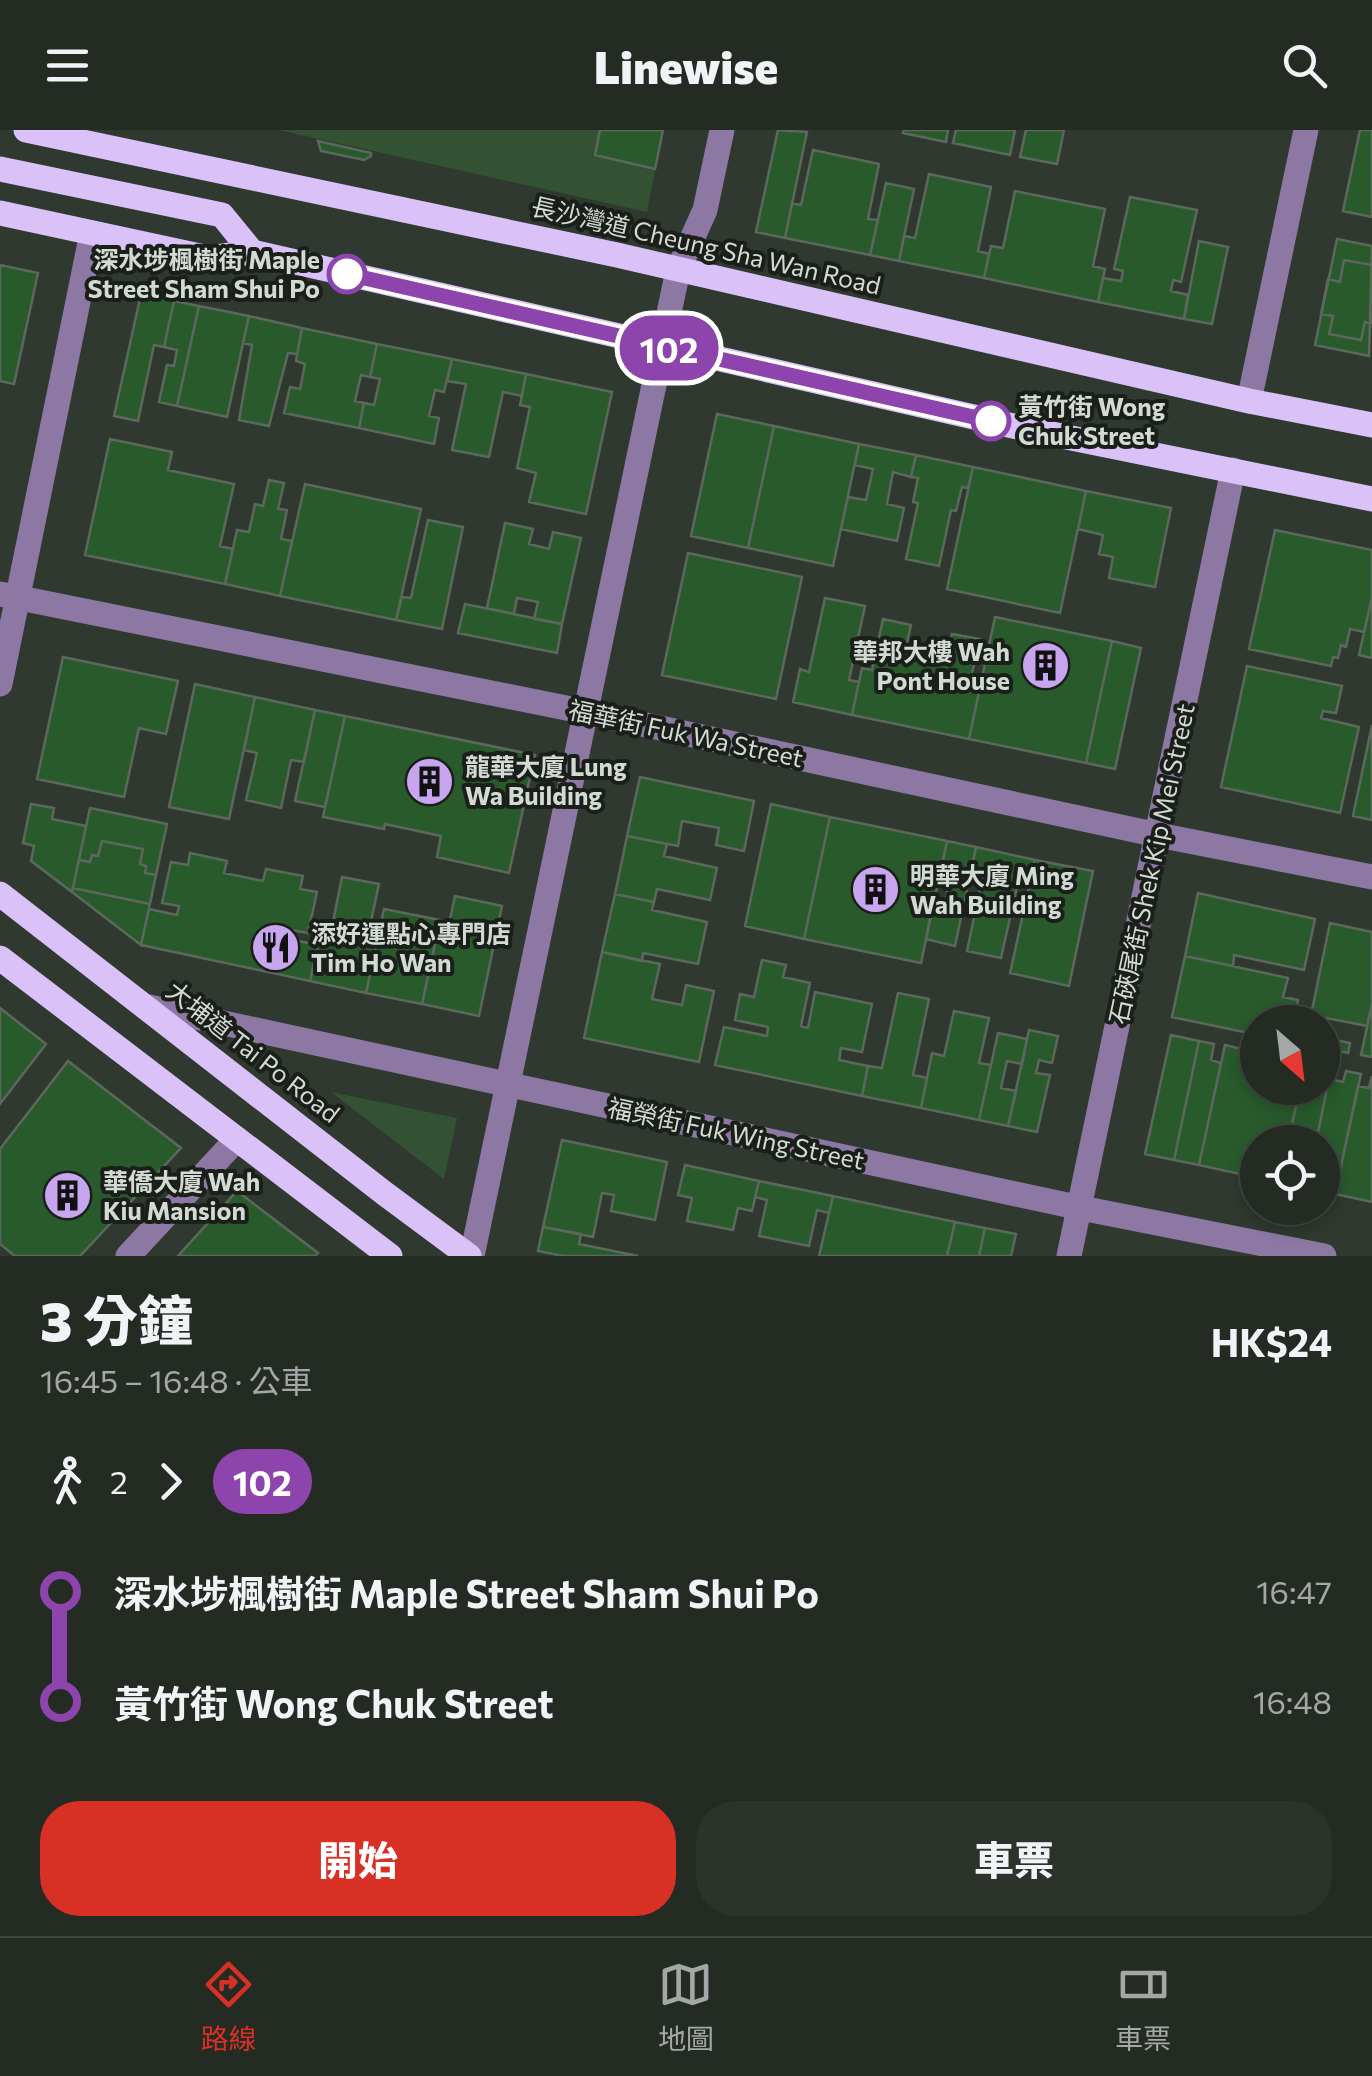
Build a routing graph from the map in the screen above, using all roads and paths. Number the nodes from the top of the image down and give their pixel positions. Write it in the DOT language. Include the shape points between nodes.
graph roads {
  1 [pos="26,130"];
  2 [pos="722,130"];
  3 [pos="1306,130"];
  4 [pos="119,139"];
  5 [pos="0,169"];
  6 [pos="0,214"];
  7 [pos="92,233"];
  8 [pos="252,252"];
  9 [pos="678,270"];
  10 [pos="663,347"];
  11 [pos="1249,401"];
  12 [pos="1372,425"];
  13 [pos="1233,470"];
  14 [pos="1372,499"];
  15 [pos="9,596"];
  16 [pos="0,684"];
  17 [pos="586,712"];
  18 [pos="1158,835"];
  19 [pos="1372,877"];
  20 [pos="0,894"];
  21 [pos="0,958"];
  22 [pos="149,1007"];
  23 [pos="510,1085"];
  24 [pos="237,1139"];
  25 [pos="1081,1208"];
  26 [pos="128,1256"];
  27 [pos="390,1256"];
  28 [pos="471,1256"];
  29 [pos="1068,1256"];
  30 [pos="1324,1256"];
  1 -- 4 [label="main road, 長沙灣道 Cheung Sha Wan Road"];
  2 -- 9 [label="street" via="705,210"];
  3 -- 11 [label="street"];
  4 -- 9 [label="main road, 長沙灣道 Cheung Sha Wan Road"];
  5 -- 8 [label="main road" via="222,215"];
  6 -- 7 [label="main road"];
  7 -- 8 [label="main road" via="209,258"];
  7 -- 15 [label="street"];
  8 -- 10 [label="main road"];
  9 -- 10 [label="street"];
  9 -- 11 [label="main road, 長沙灣道 Cheung Sha Wan Road"];
  10 -- 13 [label="main road"];
  10 -- 17 [label="street"];
  11 -- 12 [label="main road, 長沙灣道 Cheung Sha Wan Road"];
  13 -- 14 [label="main road"];
  13 -- 18 [label="street, 石硤尾街 Shek Kip Mei Street"];
  15 -- 16 [label="street"];
  15 -- 17 [label="street, 福華街 Fuk Wa Street"];
  17 -- 18 [label="street, 福華街 Fuk Wa Street"];
  17 -- 23 [label="street"];
  18 -- 19 [label="street, 福華街 Fuk Wa Street"];
  18 -- 25 [label="street, 石硤尾街 Shek Kip Mei Street"];
  20 -- 22 [label="main road, 大埔道 Tai Po Road"];
  21 -- 24 [label="main road"];
  22 -- 23 [label="street, 福榮街 Fuk Wing Street"];
  22 -- 28 [label="main road, 大埔道 Tai Po Road"];
  23 -- 25 [label="street, 福榮街 Fuk Wing Street"];
  23 -- 28 [label="street"];
  24 -- 26 [label="street"];
  24 -- 27 [label="main road"];
  25 -- 29 [label="street, 石硤尾街 Shek Kip Mei Street"];
  25 -- 30 [label="street, 福榮街 Fuk Wing Street"];
}
